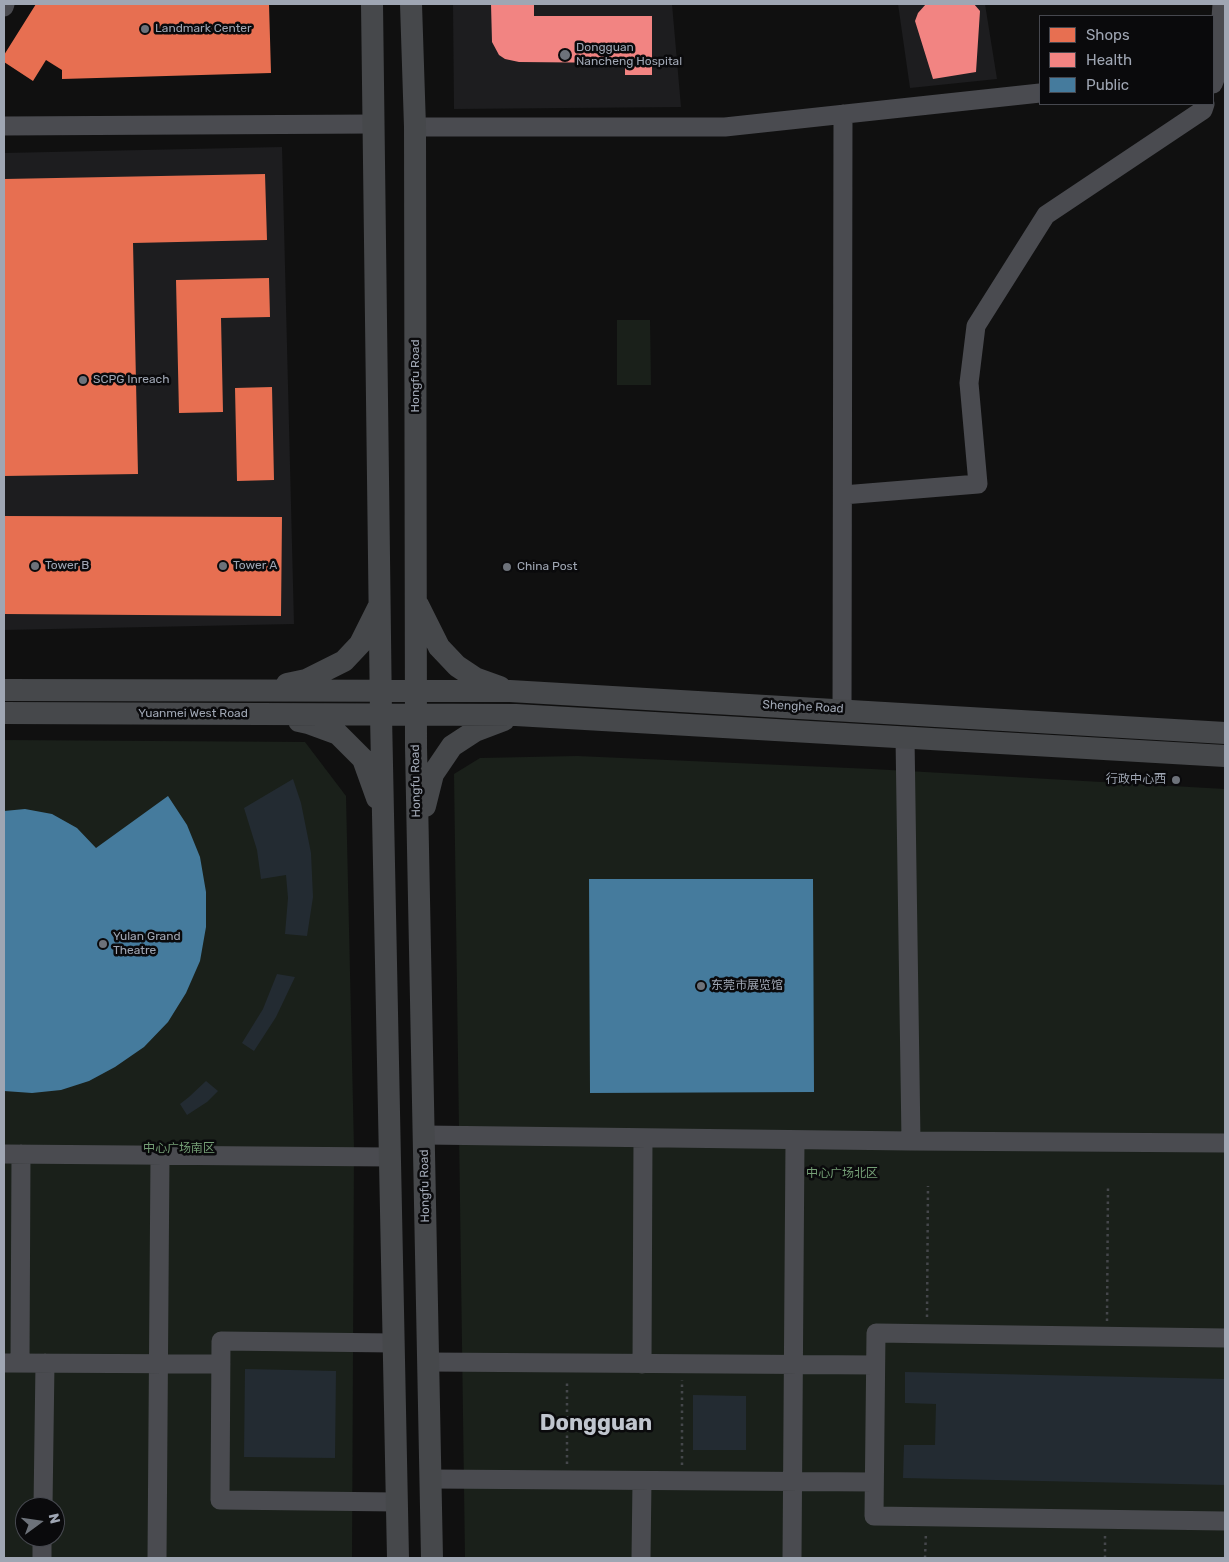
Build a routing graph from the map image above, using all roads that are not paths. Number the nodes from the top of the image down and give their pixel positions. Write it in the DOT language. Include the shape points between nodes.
graph roads {
  1 [pos="372,4"];
  2 [pos="411,4"];
  3 [pos="1222,4"];
  4 [pos="1217,76"];
  5 [pos="1039,93"];
  6 [pos="1205,105"];
  7 [pos="844,114"];
  8 [pos="374,124"];
  9 [pos="4,126"];
  10 [pos="416,127"];
  11 [pos="843,495"];
  12 [pos="416,599"];
  13 [pos="380,605"];
  14 [pos="4,690"];
  15 [pos="261,690"];
  16 [pos="381,691"];
  17 [pos="416,691"];
  18 [pos="510,691"];
  19 [pos="842,710"];
  20 [pos="4,713"];
  21 [pos="259,714"];
  22 [pos="416,714"];
  23 [pos="381,715"];
  24 [pos="516,715"];
  25 [pos="1225,733"];
  26 [pos="905,737"];
  27 [pos="1225,756"];
  28 [pos="417,836"];
  29 [pos="384,841"];
  30 [pos="424,1135"];
  31 [pos="643,1138"];
  32 [pos="795,1140"];
  33 [pos="911,1141"];
  34 [pos="1225,1142"];
  35 [pos="12,1154"];
  36 [pos="160,1155"];
  37 [pos="390,1157"];
  38 [pos="1225,1338"];
  39 [pos="394,1343"];
  40 [pos="428,1362"];
  41 [pos="12,1363"];
  42 [pos="45,1363"];
  43 [pos="159,1363"];
  44 [pos="221,1364"];
  45 [pos="642,1364"];
  46 [pos="794,1365"];
  47 [pos="875,1365"];
  48 [pos="431,1479"];
  49 [pos="642,1481"];
  50 [pos="793,1482"];
  51 [pos="874,1482"];
  52 [pos="43,1497"];
  53 [pos="397,1502"];
  54 [pos="1225,1522"];
  55 [pos="157,1558"];
  56 [pos="398,1558"];
  57 [pos="432,1558"];
  58 [pos="641,1558"];
  59 [pos="792,1558"];
  1 -- 8 [label="main road"];
  2 -- 10 [label="main road, Hongfu Road"];
  3 -- 4 [label="street"];
  5 -- 7 [label="street"];
  6 -- 11 [label="street" via="1203,110 1046,216 976,326 969,383 978,484"];
  7 -- 10 [label="street" via="725,127"];
  7 -- 11 [label="street"];
  8 -- 9 [label="street"];
  8 -- 13 [label="main road"];
  10 -- 12 [label="main road, Hongfu Road"];
  11 -- 19 [label="street"];
  12 -- 17 [label="main road, Hongfu Road"];
  12 -- 18 [label="main road" via="439,647 457,666 475,678"];
  13 -- 15 [label="main road" via="360,644 344,661 306,680"];
  13 -- 16 [label="main road"];
  14 -- 15 [label="main road, Yuanmei West Road"];
  15 -- 16 [label="main road, Yuanmei West Road"];
  16 -- 17 [label="main road, Shenghe Road"];
  16 -- 23 [label="main road"];
  17 -- 18 [label="main road, Shenghe Road"];
  17 -- 22 [label="main road, Hongfu Road"];
  18 -- 19 [label="main road, Shenghe Road"];
  19 -- 25 [label="main road, Shenghe Road"];
  20 -- 21 [label="main road, Yuanmei West Road"];
  21 -- 23 [label="main road, Yuanmei West Road"];
  21 -- 29 [label="main road" via="308,723 338,734 363,759 376,796"];
  22 -- 23 [label="main road, Shenghe Road"];
  22 -- 24 [label="main road, Shenghe Road"];
  22 -- 28 [label="main road, Hongfu Road"];
  23 -- 29 [label="main road"];
  24 -- 26 [label="main road, Shenghe Road"];
  24 -- 28 [label="main road" via="475,731 452,746 433,774"];
  26 -- 27 [label="main road, Shenghe Road"];
  26 -- 33 [label="street"];
  28 -- 30 [label="main road, Hongfu Road"];
  29 -- 37 [label="main road"];
  30 -- 31 [label="street"];
  30 -- 40 [label="main road, Hongfu Road"];
  31 -- 32 [label="street"];
  31 -- 45 [label="street"];
  32 -- 33 [label="street"];
  32 -- 46 [label="street"];
  33 -- 34 [label="street"];
  35 -- 36 [label="street"];
  35 -- 41 [label="street"];
  36 -- 37 [label="street"];
  36 -- 43 [label="street"];
  37 -- 39 [label="main road"];
  38 -- 47 [label="street" via="876,1332"];
  39 -- 44 [label="street" via="221,1341"];
  39 -- 53 [label="main road"];
  40 -- 45 [label="street"];
  40 -- 48 [label="main road, Hongfu Road"];
  41 -- 42 [label="street"];
  42 -- 43 [label="street"];
  42 -- 52 [label="street"];
  43 -- 44 [label="street"];
  43 -- 55 [label="street"];
  44 -- 53 [label="street" via="220,1500"];
  45 -- 46 [label="street"];
  46 -- 47 [label="street"];
  46 -- 50 [label="street"];
  47 -- 51 [label="street"];
  48 -- 49 [label="street"];
  48 -- 57 [label="main road, Hongfu Road"];
  49 -- 50 [label="street"];
  49 -- 58 [label="street"];
  50 -- 51 [label="street"];
  50 -- 59 [label="street"];
  51 -- 54 [label="street" via="874,1516"];
  53 -- 56 [label="main road"];
}
